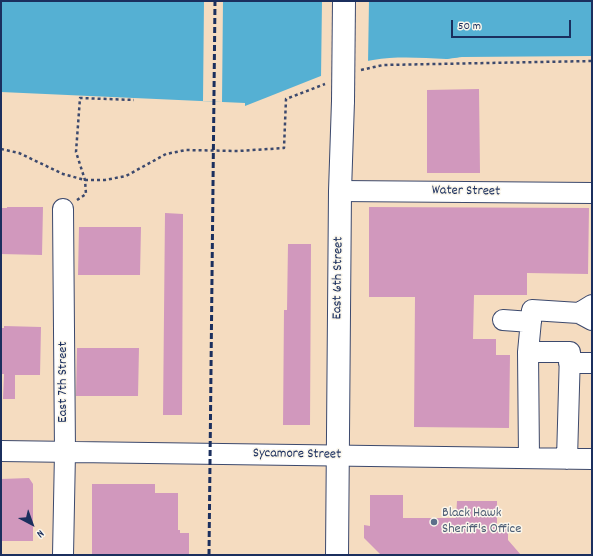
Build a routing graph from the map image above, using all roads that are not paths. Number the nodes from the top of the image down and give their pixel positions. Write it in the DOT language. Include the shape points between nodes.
graph roads {
  1 [pos="344,1"];
  2 [pos="340,191"];
  3 [pos="592,193"];
  4 [pos="63,208"];
  5 [pos="588,313"];
  6 [pos="503,320"];
  7 [pos="531,322"];
  8 [pos="528,352"];
  9 [pos="570,363"];
  10 [pos="592,363"];
  11 [pos="1,451"];
  12 [pos="65,452"];
  13 [pos="338,455"];
  14 [pos="529,458"];
  15 [pos="566,459"];
  16 [pos="592,459"];
  17 [pos="63,555"];
  18 [pos="337,555"];
  1 -- 2 [label="main road, East 6th Street, bridge"];
  2 -- 3 [label="street, Water Street"];
  2 -- 13 [label="main road, East 6th Street"];
  4 -- 12 [label="street, East 7th Street"];
  5 -- 7 [label="street" via="532,310"];
  6 -- 7 [label="street"];
  7 -- 8 [label="street"];
  8 -- 9 [label="street" via="570,352"];
  8 -- 14 [label="street"];
  9 -- 10 [label="street"];
  9 -- 15 [label="street"];
  11 -- 12 [label="street, Sycamore Street"];
  12 -- 13 [label="street, Sycamore Street"];
  12 -- 17 [label="street, East 7th Street"];
  13 -- 14 [label="street, Sycamore Street"];
  13 -- 18 [label="main road, East 6th Street"];
  14 -- 15 [label="street, Sycamore Street"];
  15 -- 16 [label="street, Sycamore Street"];
}
